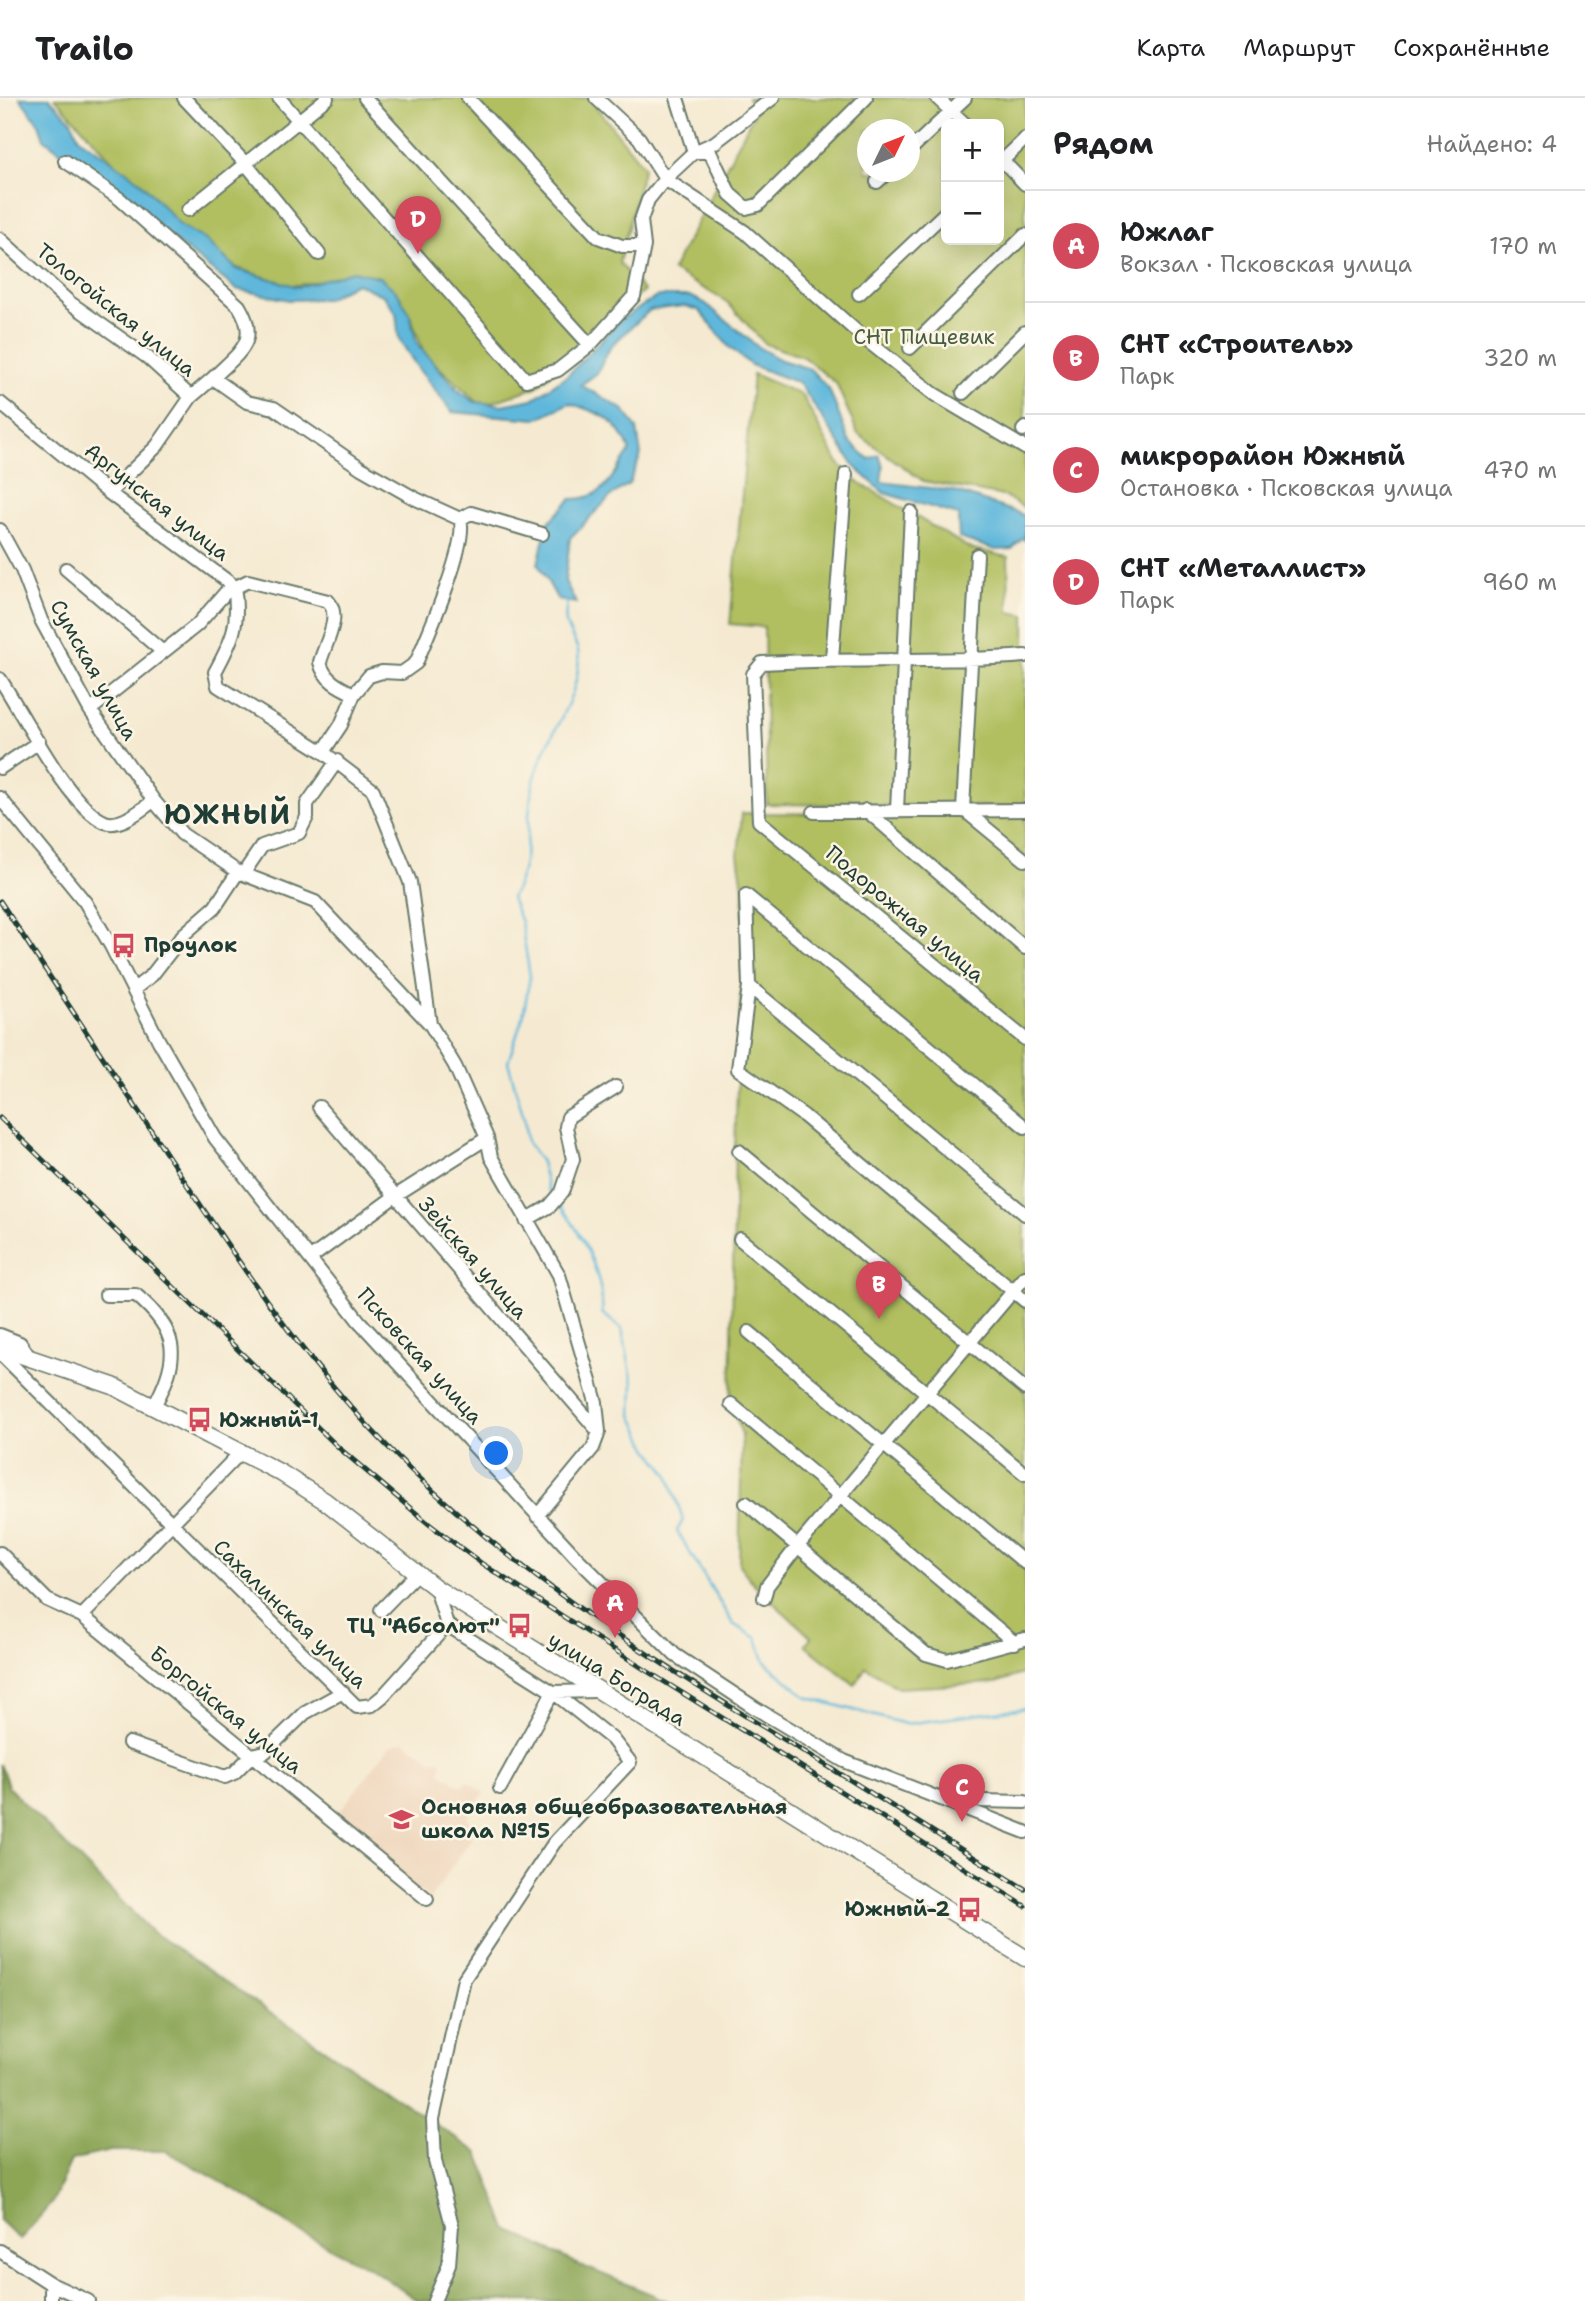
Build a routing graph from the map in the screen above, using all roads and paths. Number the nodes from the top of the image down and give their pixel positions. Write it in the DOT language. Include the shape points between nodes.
graph roads {
  1 [pos="184,98"];
  2 [pos="279,98"];
  3 [pos="327,98"];
  4 [pos="365,98"];
  5 [pos="468,98"];
  6 [pos="596,98"];
  7 [pos="677,98"];
  8 [pos="773,98"];
  9 [pos="866,98"];
  10 [pos="937,98"];
  11 [pos="965,98"];
  12 [pos="951,111"];
  13 [pos="299,119"];
  14 [pos="960,119"];
  15 [pos="1025,139"];
  16 [pos="920,141"];
  17 [pos="694,152"];
  18 [pos="1004,157"];
  19 [pos="65,161"];
  20 [pos="246,164"];
  21 [pos="1004,164"];
  22 [pos="665,179"];
  23 [pos="1025,184"];
  24 [pos="188,210"];
  25 [pos="941,217"];
  26 [pos="1025,235"];
  27 [pos="0,239"];
  28 [pos="644,246"];
  29 [pos="319,254"];
  30 [pos="859,294"];
  31 [pos="1025,332"];
  32 [pos="590,345"];
  33 [pos="910,348"];
  34 [pos="213,379"];
  35 [pos="963,393"];
  36 [pos="191,397"];
  37 [pos="0,403"];
  38 [pos="1025,448"];
  39 [pos="846,474"];
  40 [pos="109,493"];
  41 [pos="911,512"];
  42 [pos="460,519"];
  43 [pos="0,530"];
  44 [pos="542,534"];
  45 [pos="976,555"];
  46 [pos="66,569"];
  47 [pos="234,586"];
  48 [pos="163,652"];
  49 [pos="1025,656"];
  50 [pos="832,659"];
  51 [pos="969,660"];
  52 [pos="903,662"];
  53 [pos="0,679"];
  54 [pos="354,694"];
  55 [pos="90,710"];
  56 [pos="39,742"];
  57 [pos="323,752"];
  58 [pos="337,761"];
  59 [pos="0,768"];
  60 [pos="0,798"];
  61 [pos="153,801"];
  62 [pos="963,809"];
  63 [pos="866,810"];
  64 [pos="897,810"];
  65 [pos="1025,810"];
  66 [pos="814,812"];
  67 [pos="1025,860"];
  68 [pos="241,873"];
  69 [pos="1025,948"];
  70 [pos="750,986"];
  71 [pos="133,990"];
  72 [pos="430,1024"];
  73 [pos="1025,1039"];
  74 [pos="616,1087"];
  75 [pos="319,1107"];
  76 [pos="1025,1127"];
  77 [pos="487,1138"];
  78 [pos="739,1151"];
  79 [pos="394,1196"];
  80 [pos="1025,1214"];
  81 [pos="526,1220"];
  82 [pos="740,1239"];
  83 [pos="312,1257"];
  84 [pos="1025,1277"];
  85 [pos="1013,1291"];
  86 [pos="106,1296"];
  87 [pos="1025,1301"];
  88 [pos="749,1332"];
  89 [pos="0,1335"];
  90 [pos="968,1342"];
  91 [pos="0,1348"];
  92 [pos="0,1353"];
  93 [pos="30,1358"];
  94 [pos="1025,1389"];
  95 [pos="926,1392"];
  96 [pos="731,1404"];
  97 [pos="154,1406"];
  98 [pos="599,1432"];
  99 [pos="884,1444"];
  100 [pos="242,1451"];
  101 [pos="1025,1474"];
  102 [pos="841,1496"];
  103 [pos="746,1503"];
  104 [pos="537,1516"];
  105 [pos="171,1525"];
  106 [pos="797,1547"];
  107 [pos="0,1553"];
  108 [pos="1025,1563"];
  109 [pos="416,1574"];
  110 [pos="436,1588"];
  111 [pos="764,1598"];
  112 [pos="382,1610"];
  113 [pos="82,1616"];
  114 [pos="447,1625"];
  115 [pos="1020,1641"];
  116 [pos="597,1691"];
  117 [pos="343,1692"];
  118 [pos="553,1692"];
  119 [pos="129,1743"];
  120 [pos="252,1755"];
  121 [pos="500,1788"];
  122 [pos="981,1801"];
  123 [pos="1025,1802"];
  124 [pos="1025,1832"];
  125 [pos="427,1899"];
  126 [pos="1025,1958"];
  127 [pos="0,2251"];
  128 [pos="51,2284"];
  129 [pos="51,2301"];
  130 [pos="88,2301"];
  131 [pos="434,2301"];
  1 -- 20 [label="street"];
  2 -- 13 [label="street"];
  3 -- 13 [label="street"];
  4 -- 32 [label="street"];
  5 -- 28 [label="street" via="598,237 622,246"];
  6 -- 22 [label="street" via="639,138"];
  7 -- 17 [label="street"];
  8 -- 17 [label="street" via="714,143"];
  9 -- 17 [label="street" via="753,208 746,208 730,194 710,152"];
  10 -- 12 [label="street"];
  11 -- 12 [label="street"];
  12 -- 14 [label="street"];
  12 -- 16 [label="street"];
  13 -- 20 [label="street"];
  13 -- 32 [label="street" via="526,380 558,370"];
  15 -- 18 [label="street"];
  17 -- 22 [label="street"];
  19 -- 34 [label="street" via="120,199 239,306 249,336"];
  20 -- 24 [label="street"];
  20 -- 29 [label="street"];
  21 -- 23 [label="street"];
  22 -- 28 [label="street" via="648,200 641,220"];
  22 -- 38 [label="street" via="746,232 934,394"];
  25 -- 30 [label="street"];
  26 -- 33 [label="street"];
  27 -- 36 [label="street, Тологойская улица" via="69,303 147,357"];
  28 -- 32 [label="street" via="634,296"];
  31 -- 35 [label="street"];
  34 -- 36 [label="street, Тологойская улица"];
  34 -- 42 [label="street, Тологойская улица" via="247,402 274,408 361,468"];
  36 -- 40 [label="street" via="158,446"];
  37 -- 40 [label="street, Аргунская улица"];
  39 -- 50 [label="street"];
  40 -- 47 [label="street, Аргунская улица"];
  41 -- 52 [label="street"];
  42 -- 44 [label="street, Тологойская улица" via="471,513"];
  42 -- 54 [label="street" via="464,530 416,663 402,673 369,676"];
  43 -- 55 [label="street, Сумская улица" via="41,620"];
  45 -- 51 [label="street"];
  46 -- 48 [label="street"];
  47 -- 48 [label="street"];
  47 -- 54 [label="street" via="248,581 327,601 334,616 320,662 322,671"];
  47 -- 57 [label="street, Аргунская улица" via="238,608 234,636 215,672 218,686"];
  48 -- 55 [label="street"];
  49 -- 51 [label="street"];
  50 -- 52 [label="street"];
  50 -- 73 [label="street, Подорожная улица" via="762,663 753,674 759,821"];
  51 -- 52 [label="street"];
  51 -- 62 [label="street"];
  52 -- 64 [label="street"];
  53 -- 56 [label="street"];
  54 -- 57 [label="street"];
  55 -- 61 [label="street, Сумская улица"];
  56 -- 59 [label="street"];
  56 -- 61 [label="street" via="83,806 106,822 126,819"];
  57 -- 58 [label="street, Аргунская улица"];
  58 -- 68 [label="street" via="307,804 299,833 262,846"];
  58 -- 72 [label="street, Аргунская улица" via="373,790 410,882"];
  60 -- 71 [label="street, Псковская улица" via="85,902"];
  61 -- 68 [label="street, Сумская улица" via="182,834"];
  62 -- 64 [label="street"];
  62 -- 65 [label="street"];
  62 -- 67 [label="street"];
  63 -- 64 [label="street"];
  63 -- 66 [label="street"];
  63 -- 69 [label="street"];
  68 -- 71 [label="street" via="215,907"];
  68 -- 72 [label="street, Сумская улица" via="315,902"];
  70 -- 76 [label="street" via="746,895"];
  70 -- 80 [label="street"];
  70 -- 85 [label="street" via="738,1069 804,1116"];
  71 -- 83 [label="street, Псковская улица" via="215,1138"];
  72 -- 77 [label="street" via="455,1066"];
  74 -- 81 [label="street" via="568,1117 573,1159 562,1192 550,1206"];
  75 -- 79 [label="street, Зейская улица"];
  77 -- 79 [label="street"];
  77 -- 81 [label="street" via="491,1157"];
  78 -- 90 [label="street"];
  79 -- 83 [label="street"];
  79 -- 98 [label="street, Зейская улица"];
  81 -- 98 [label="street" via="559,1275 593,1390"];
  82 -- 95 [label="street"];
  83 -- 104 [label="street, Псковская улица" via="359,1321"];
  84 -- 85 [label="street"];
  85 -- 87 [label="street"];
  85 -- 90 [label="street"];
  86 -- 97 [label="street" via="136,1295 171,1335 173,1362"];
  88 -- 99 [label="street"];
  89 -- 93 [label="street" via="20,1343"];
  90 -- 94 [label="street"];
  90 -- 95 [label="street"];
  91 -- 93 [label="main road, улица Бограда"];
  92 -- 105 [label="street, Сахалинская улица"];
  93 -- 97 [label="main road, улица Бограда" via="113,1386"];
  95 -- 99 [label="street"];
  95 -- 101 [label="street"];
  96 -- 102 [label="street"];
  97 -- 100 [label="main road, улица Бограда"];
  98 -- 104 [label="street" via="593,1448"];
  99 -- 102 [label="street"];
  99 -- 108 [label="street"];
  100 -- 105 [label="street"];
  100 -- 109 [label="main road, улица Бограда" via="325,1501"];
  102 -- 106 [label="street"];
  102 -- 115 [label="street"];
  103 -- 106 [label="street"];
  104 -- 124 [label="street, Псковская улица" via="676,1655 755,1708 844,1761"];
  105 -- 113 [label="street"];
  105 -- 117 [label="street, Сахалинская улица"];
  106 -- 111 [label="street" via="767,1586"];
  106 -- 115 [label="street" via="926,1654 947,1660"];
  107 -- 113 [label="street, Боргойская улица" via="47,1600"];
  109 -- 110 [label="main road, улица Бограда"];
  109 -- 112 [label="street"];
  110 -- 114 [label="street"];
  110 -- 116 [label="main road, улица Бограда"];
  113 -- 120 [label="street, Боргойская улица"];
  114 -- 117 [label="street, Сахалинская улица" via="372,1705 357,1707"];
  114 -- 118 [label="street"];
  116 -- 118 [label="street"];
  116 -- 126 [label="main road, улица Бограда"];
  117 -- 120 [label="street" via="305,1713 265,1752"];
  118 -- 121 [label="street"];
  118 -- 131 [label="street" via="612,1738 630,1762 554,1843 464,1979 433,2119 435,2161 452,2225 449,2265"];
  119 -- 120 [label="street" via="225,1777"];
  120 -- 125 [label="street, Боргойская улица"];
  122 -- 123 [label="street"];
  127 -- 128 [label="street"];
  128 -- 129 [label="street"];
  128 -- 130 [label="street"];
}
